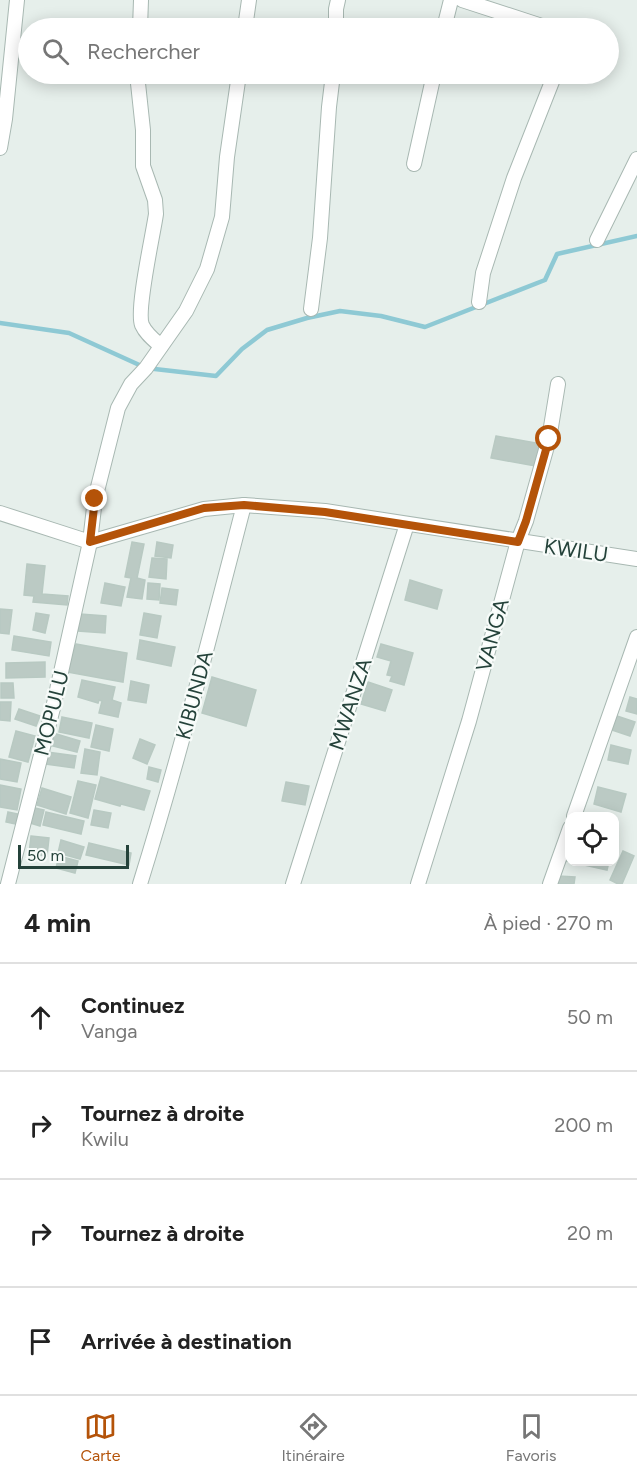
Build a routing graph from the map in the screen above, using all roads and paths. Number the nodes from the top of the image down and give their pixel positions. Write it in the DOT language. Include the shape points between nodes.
graph roads {
  1 [pos="17,0"];
  2 [pos="141,0"];
  3 [pos="249,0"];
  4 [pos="339,0"];
  5 [pos="451,0"];
  6 [pos="462,0"];
  7 [pos="140,18"];
  8 [pos="246,18"];
  9 [pos="336,18"];
  10 [pos="446,18"];
  11 [pos="517,18"];
  12 [pos="138,84"];
  13 [pos="237,84"];
  14 [pos="332,84"];
  15 [pos="432,84"];
  16 [pos="551,84"];
  17 [pos="0,148"];
  18 [pos="637,159"];
  19 [pos="414,164"];
  20 [pos="597,240"];
  21 [pos="479,302"];
  22 [pos="311,309"];
  23 [pos="161,346"];
  24 [pos="558,384"];
  25 [pos="244,505"];
  26 [pos="0,513"];
  27 [pos="407,524"];
  28 [pos="90,542"];
  29 [pos="518,542"];
  30 [pos="637,559"];
  31 [pos="637,637"];
  32 [pos="575,812"];
  33 [pos="565,842"];
  34 [pos="8,884"];
  35 [pos="140,884"];
  36 [pos="292,884"];
  37 [pos="418,884"];
  38 [pos="550,884"];
  1 -- 17 [label="street"];
  2 -- 7 [label="street"];
  3 -- 8 [label="street"];
  4 -- 9 [label="street"];
  5 -- 10 [label="street"];
  6 -- 11 [label="street"];
  12 -- 23 [label="street" via="143,166 156,214 141,323"];
  13 -- 23 [label="street, MOPULU" via="222,217 207,269 186,311"];
  14 -- 22 [label="street"];
  15 -- 19 [label="street"];
  16 -- 21 [label="street" via="514,178 483,273"];
  18 -- 20 [label="street"];
  23 -- 28 [label="street, MOPULU" via="118,408 95,499"];
  24 -- 29 [label="street, VANGA" via="549,439"];
  25 -- 27 [label="street, KWILU"];
  25 -- 28 [label="street, KWILU" via="204,508"];
  25 -- 35 [label="street, KIBUNDA"];
  26 -- 28 [label="street"];
  27 -- 29 [label="street, KWILU"];
  27 -- 36 [label="street, MWANZA"];
  28 -- 34 [label="street, MOPULU"];
  29 -- 30 [label="street, KWILU"];
  29 -- 37 [label="street, VANGA" via="469,721"];
  31 -- 32 [label="street"];
  33 -- 38 [label="street"];
}
